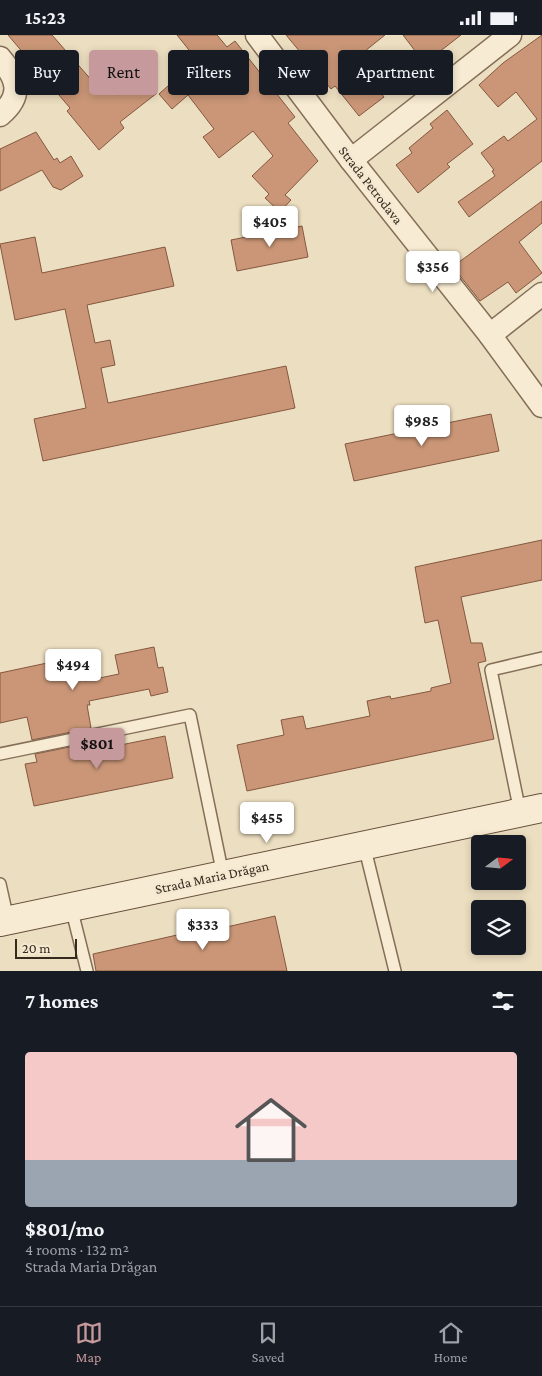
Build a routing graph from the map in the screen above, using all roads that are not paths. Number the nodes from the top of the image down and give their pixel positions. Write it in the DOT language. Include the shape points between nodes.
graph roads {
  1 [pos="257,35"];
  2 [pos="510,35"];
  3 [pos="0,58"];
  4 [pos="0,115"];
  5 [pos="351,161"];
  6 [pos="542,294"];
  7 [pos="490,335"];
  8 [pos="542,405"];
  9 [pos="542,658"];
  10 [pos="0,754"];
  11 [pos="531,810"];
  12 [pos="364,845"];
  13 [pos="223,875"];
  14 [pos="0,884"];
  15 [pos="71,907"];
  16 [pos="4,921"];
  17 [pos="87,971"];
  18 [pos="395,971"];
  1 -- 5 [label="street, Strada Petrodava"];
  2 -- 5 [label="street"];
  3 -- 4 [label="street" via="16,83 12,103"];
  5 -- 7 [label="street, Strada Petrodava"];
  6 -- 7 [label="street"];
  7 -- 8 [label="street, Strada Petrodava"];
  9 -- 11 [label="lane" via="491,670"];
  10 -- 13 [label="lane" via="190,715"];
  11 -- 12 [label="main road, Strada Maria Drăgan"];
  12 -- 13 [label="main road, Strada Maria Drăgan"];
  12 -- 18 [label="lane"];
  13 -- 15 [label="main road, Strada Maria Drăgan"];
  14 -- 16 [label="lane"];
  15 -- 16 [label="main road, Strada Maria Drăgan"];
  15 -- 17 [label="lane"];
}
